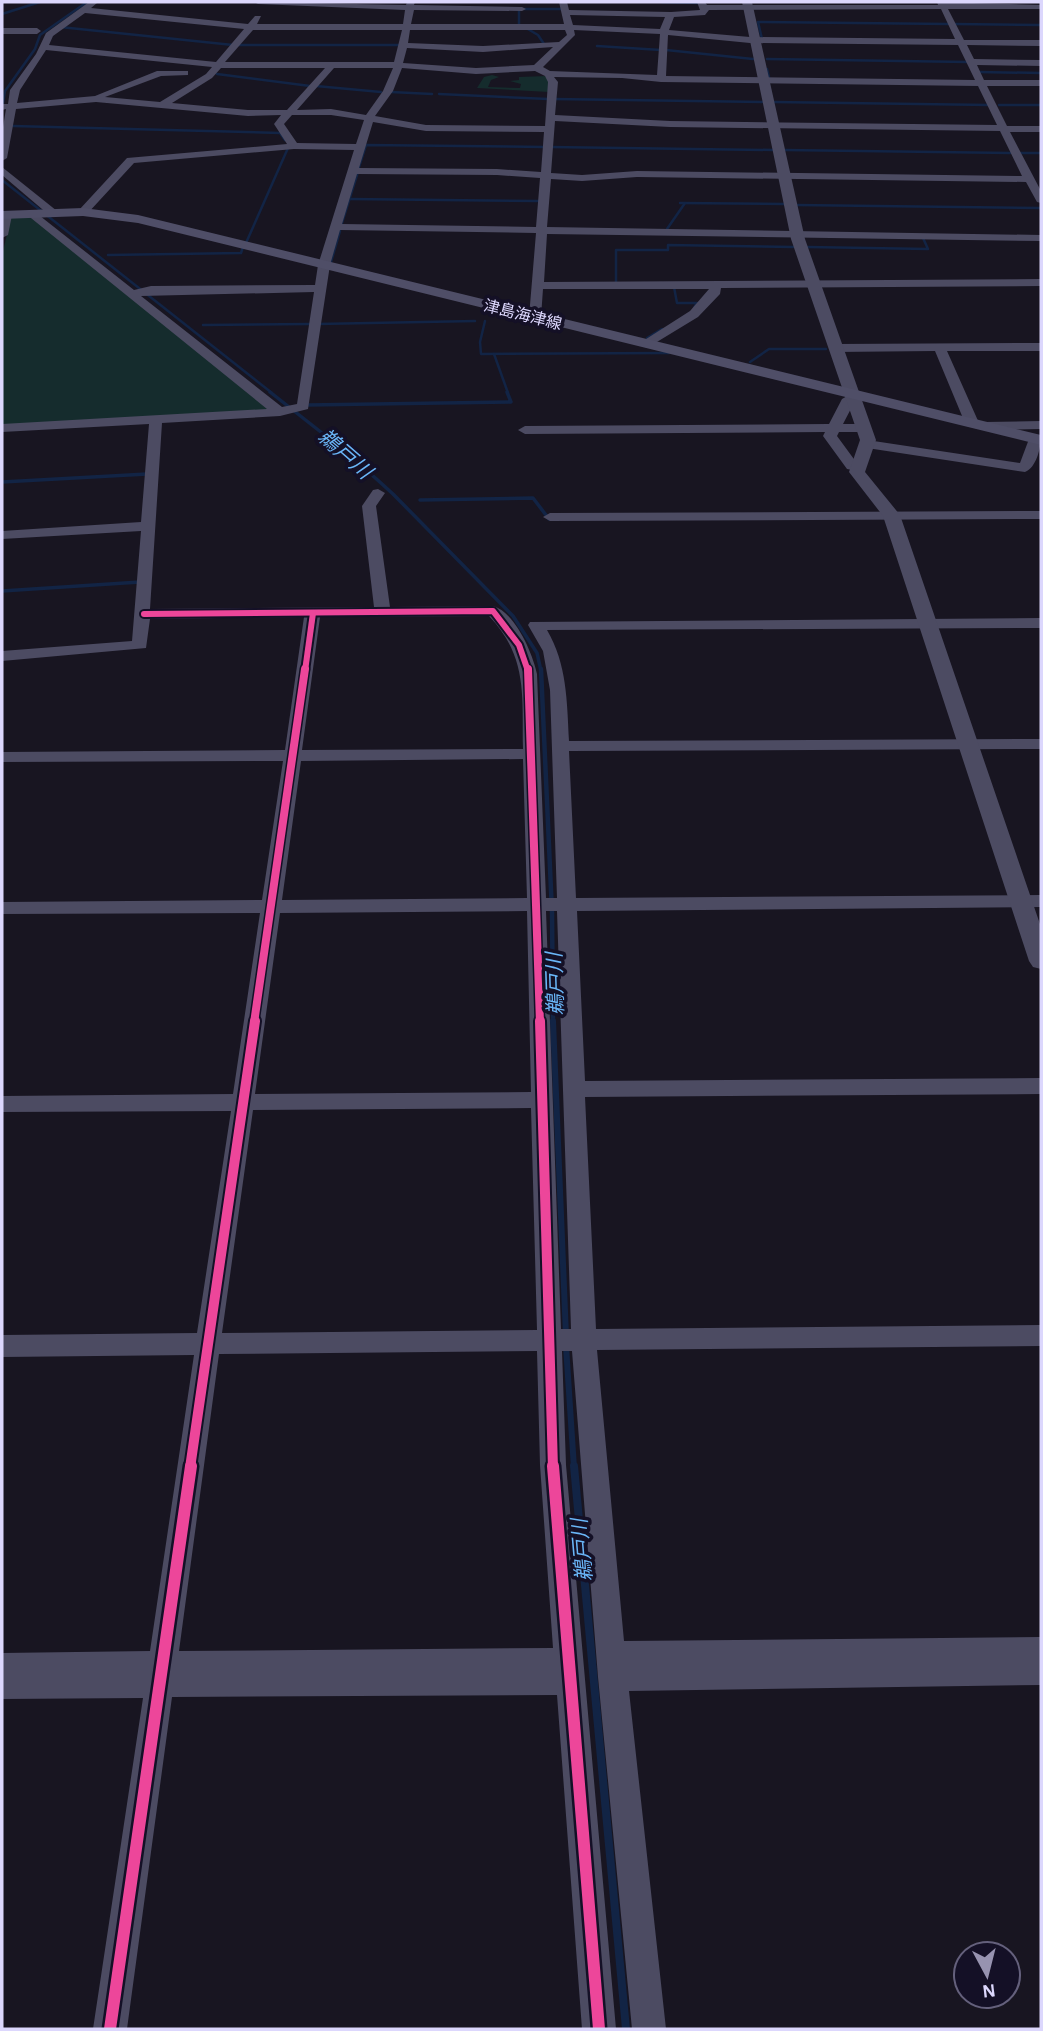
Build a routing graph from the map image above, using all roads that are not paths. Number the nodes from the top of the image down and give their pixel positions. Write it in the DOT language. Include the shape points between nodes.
graph roads {
  1 [pos="94,2"];
  2 [pos="258,2"];
  3 [pos="268,2"];
  4 [pos="563,2"];
  5 [pos="410,5"];
  6 [pos="477,5"];
  7 [pos="703,5"];
  8 [pos="748,5"];
  9 [pos="942,5"];
  10 [pos="81,6"];
  11 [pos="1041,7"];
  12 [pos="522,9"];
  13 [pos="565,12"];
  14 [pos="671,15"];
  15 [pos="251,27"];
  16 [pos="407,27"];
  17 [pos="568,27"];
  18 [pos="2,31"];
  19 [pos="664,32"];
  20 [pos="755,40"];
  21 [pos="961,42"];
  22 [pos="1041,43"];
  23 [pos="564,44"];
  24 [pos="403,45"];
  25 [pos="44,47"];
  26 [pos="970,62"];
  27 [pos="1041,63"];
  28 [pos="332,65"];
  29 [pos="398,65"];
  30 [pos="537,68"];
  31 [pos="215,69"];
  32 [pos="548,74"];
  33 [pos="661,79"];
  34 [pos="764,80"];
  35 [pos="981,83"];
  36 [pos="1041,83"];
  37 [pos="90,99"];
  38 [pos="162,105"];
  39 [pos="8,107"];
  40 [pos="290,111"];
  41 [pos="369,119"];
  42 [pos="550,124"];
  43 [pos="774,125"];
  44 [pos="1004,128"];
  45 [pos="1041,129"];
  46 [pos="295,146"];
  47 [pos="360,147"];
  48 [pos="2,158"];
  49 [pos="2,170"];
  50 [pos="353,171"];
  51 [pos="546,176"];
  52 [pos="786,176"];
  53 [pos="1029,179"];
  54 [pos="1041,200"];
  55 [pos="38,212"];
  56 [pos="83,212"];
  57 [pos="4,215"];
  58 [pos="337,227"];
  59 [pos="541,230"];
  60 [pos="2,235"];
  61 [pos="927,237"];
  62 [pos="1041,238"];
  63 [pos="802,242"];
  64 [pos="932,251"];
  65 [pos="324,265"];
  66 [pos="1041,282"];
  67 [pos="813,284"];
  68 [pos="713,285"];
  69 [pos="536,286"];
  70 [pos="320,288"];
  71 [pos="139,293"];
  72 [pos="535,317"];
  73 [pos="647,344"];
  74 [pos="1041,349"];
  75 [pos="836,350"];
  76 [pos="941,351"];
  77 [pos="850,396"];
  78 [pos="282,412"];
  79 [pos="156,419"];
  80 [pos="978,424"];
  81 [pos="2,428"];
  82 [pos="832,429"];
  83 [pos="525,430"];
  84 [pos="1039,434"];
  85 [pos="865,436"];
  86 [pos="852,466"];
  87 [pos="378,494"];
  88 [pos="1041,517"];
  89 [pos="892,518"];
  90 [pos="551,520"];
  91 [pos="149,526"];
  92 [pos="2,535"];
  93 [pos="383,612"];
  94 [pos="313,613"];
  95 [pos="144,614"];
  96 [pos="927,623"];
  97 [pos="1041,623"];
  98 [pos="2,658"];
  99 [pos="1041,744"];
  100 [pos="969,748"];
  101 [pos="2,750"];
  102 [pos="532,750"];
  103 [pos="560,750"];
  104 [pos="1041,751"];
  105 [pos="294,752"];
  106 [pos="2,757"];
  107 [pos="1031,901"];
  108 [pos="551,904"];
  109 [pos="272,906"];
  110 [pos="2,908"];
  111 [pos="1041,961"];
  112 [pos="1041,1086"];
  113 [pos="2,1094"];
  114 [pos="574,1095"];
  115 [pos="542,1096"];
  116 [pos="1041,1096"];
  117 [pos="244,1098"];
  118 [pos="2,1104"];
  119 [pos="1041,1335"];
  120 [pos="566,1340"];
  121 [pos="208,1344"];
  122 [pos="2,1346"];
  123 [pos="1041,1651"];
  124 [pos="612,1666"];
  125 [pos="2,1667"];
  126 [pos="570,1671"];
  127 [pos="1041,1671"];
  128 [pos="161,1674"];
  129 [pos="2,1684"];
  130 [pos="110,2029"];
  131 [pos="599,2029"];
  132 [pos="649,2029"];
  1 -- 10 [label="street"];
  2 -- 3 [label="street"];
  3 -- 5 [label="street"];
  3 -- 15 [label="street"];
  4 -- 13 [label="street"];
  5 -- 6 [label="street"];
  5 -- 16 [label="street"];
  6 -- 12 [label="street"];
  7 -- 8 [label="street"];
  7 -- 14 [label="street" via="705,12"];
  8 -- 9 [label="street"];
  8 -- 20 [label="street"];
  9 -- 11 [label="street"];
  9 -- 21 [label="street"];
  10 -- 15 [label="street"];
  10 -- 18 [label="street" via="34,34"];
  10 -- 25 [label="street" via="51,32"];
  13 -- 14 [label="street"];
  13 -- 17 [label="street"];
  14 -- 19 [label="street"];
  15 -- 16 [label="street"];
  15 -- 31 [label="street"];
  16 -- 17 [label="street"];
  16 -- 24 [label="street"];
  17 -- 19 [label="street"];
  17 -- 23 [label="street" via="571,36"];
  19 -- 20 [label="street"];
  19 -- 33 [label="street"];
  20 -- 21 [label="street"];
  20 -- 34 [label="street"];
  21 -- 22 [label="street"];
  21 -- 26 [label="street"];
  23 -- 24 [label="street" via="483,49"];
  23 -- 30 [label="street"];
  24 -- 29 [label="street"];
  25 -- 31 [label="street"];
  25 -- 39 [label="street"];
  26 -- 27 [label="street"];
  26 -- 35 [label="street"];
  28 -- 29 [label="street"];
  28 -- 31 [label="street"];
  28 -- 40 [label="street"];
  29 -- 30 [label="street" via="476,71"];
  29 -- 41 [label="street" via="383,103"];
  30 -- 32 [label="street"];
  31 -- 37 [label="street" via="160,73"];
  31 -- 38 [label="street"];
  32 -- 33 [label="street"];
  32 -- 42 [label="street" via="553,82"];
  33 -- 34 [label="street"];
  34 -- 35 [label="street"];
  34 -- 43 [label="street"];
  35 -- 36 [label="street"];
  35 -- 44 [label="street"];
  37 -- 38 [label="street"];
  37 -- 39 [label="street"];
  38 -- 40 [label="street" via="248,113"];
  39 -- 48 [label="street"];
  40 -- 41 [label="street" via="331,111"];
  40 -- 46 [label="street" via="278,125"];
  41 -- 42 [label="street" via="426,128"];
  41 -- 47 [label="street"];
  42 -- 43 [label="street"];
  42 -- 51 [label="street"];
  43 -- 44 [label="street"];
  43 -- 52 [label="street"];
  44 -- 45 [label="street"];
  44 -- 53 [label="street"];
  46 -- 47 [label="street"];
  46 -- 56 [label="street" via="131,160"];
  47 -- 50 [label="street"];
  49 -- 55 [label="street"];
  50 -- 51 [label="street"];
  50 -- 58 [label="street"];
  51 -- 52 [label="street"];
  51 -- 59 [label="street"];
  52 -- 53 [label="street"];
  52 -- 63 [label="street"];
  53 -- 54 [label="street"];
  55 -- 56 [label="main road, 津島海津線"];
  55 -- 57 [label="main road, 津島海津線"];
  55 -- 71 [label="street"];
  56 -- 65 [label="main road, 津島海津線" via="138,219"];
  57 -- 60 [label="street"];
  58 -- 59 [label="street"];
  58 -- 65 [label="street"];
  59 -- 63 [label="street"];
  59 -- 69 [label="street"];
  61 -- 62 [label="street"];
  61 -- 63 [label="street"];
  61 -- 64 [label="street"];
  63 -- 67 [label="street"];
  65 -- 70 [label="street"];
  65 -- 72 [label="main road, 津島海津線"];
  66 -- 67 [label="street"];
  67 -- 68 [label="street"];
  67 -- 75 [label="street"];
  68 -- 69 [label="street"];
  68 -- 73 [label="street" via="716,291 694,314"];
  69 -- 72 [label="street"];
  70 -- 71 [label="street"];
  70 -- 78 [label="street" via="303,406"];
  71 -- 78 [label="street"];
  72 -- 73 [label="main road, 津島海津線"];
  73 -- 77 [label="main road, 津島海津線"];
  74 -- 75 [label="street"];
  74 -- 76 [label="street"];
  75 -- 76 [label="street"];
  75 -- 77 [label="street"];
  76 -- 80 [label="street"];
  77 -- 80 [label="main road, 津島海津線"];
  77 -- 82 [label="street"];
  77 -- 85 [label="street"];
  78 -- 79 [label="street"];
  79 -- 81 [label="street"];
  79 -- 91 [label="street"];
  80 -- 84 [label="main road, 津島海津線"];
  82 -- 83 [label="street"];
  82 -- 85 [label="street"];
  82 -- 86 [label="street" via="831,439"];
  84 -- 85 [label="street" via="1025,468"];
  85 -- 89 [label="street" via="857,472"];
  87 -- 93 [label="street" via="369,506"];
  88 -- 89 [label="street"];
  89 -- 90 [label="street"];
  89 -- 96 [label="street"];
  91 -- 92 [label="street"];
  91 -- 95 [label="street"];
  93 -- 94 [label="street"];
  93 -- 102 [label="street" via="493,611 525,654 530,672"];
  94 -- 95 [label="street"];
  94 -- 105 [label="street"];
  95 -- 98 [label="street" via="142,641 136,647"];
  96 -- 97 [label="street"];
  96 -- 100 [label="street"];
  96 -- 103 [label="street" via="536,625 551,651 556,675"];
  99 -- 100 [label="street"];
  100 -- 103 [label="street"];
  100 -- 104 [label="street"];
  100 -- 107 [label="street"];
  101 -- 105 [label="street"];
  102 -- 105 [label="street"];
  102 -- 108 [label="street"];
  103 -- 108 [label="street"];
  105 -- 106 [label="street"];
  105 -- 109 [label="street"];
  107 -- 108 [label="street"];
  107 -- 111 [label="street"];
  108 -- 109 [label="street"];
  108 -- 114 [label="street"];
  108 -- 115 [label="street"];
  109 -- 110 [label="street"];
  109 -- 117 [label="street"];
  112 -- 114 [label="street"];
  113 -- 117 [label="street"];
  114 -- 116 [label="street"];
  114 -- 120 [label="street"];
  115 -- 117 [label="street"];
  115 -- 120 [label="street"];
  117 -- 118 [label="street"];
  117 -- 121 [label="street"];
  119 -- 120 [label="street"];
  120 -- 121 [label="street"];
  120 -- 124 [label="street"];
  120 -- 126 [label="street" via="553,1465"];
  121 -- 122 [label="street"];
  121 -- 128 [label="street"];
  123 -- 124 [label="street"];
  124 -- 127 [label="street"];
  124 -- 132 [label="street"];
  125 -- 128 [label="street"];
  126 -- 128 [label="street"];
  126 -- 131 [label="street"];
  128 -- 129 [label="street"];
  128 -- 130 [label="street"];
}
